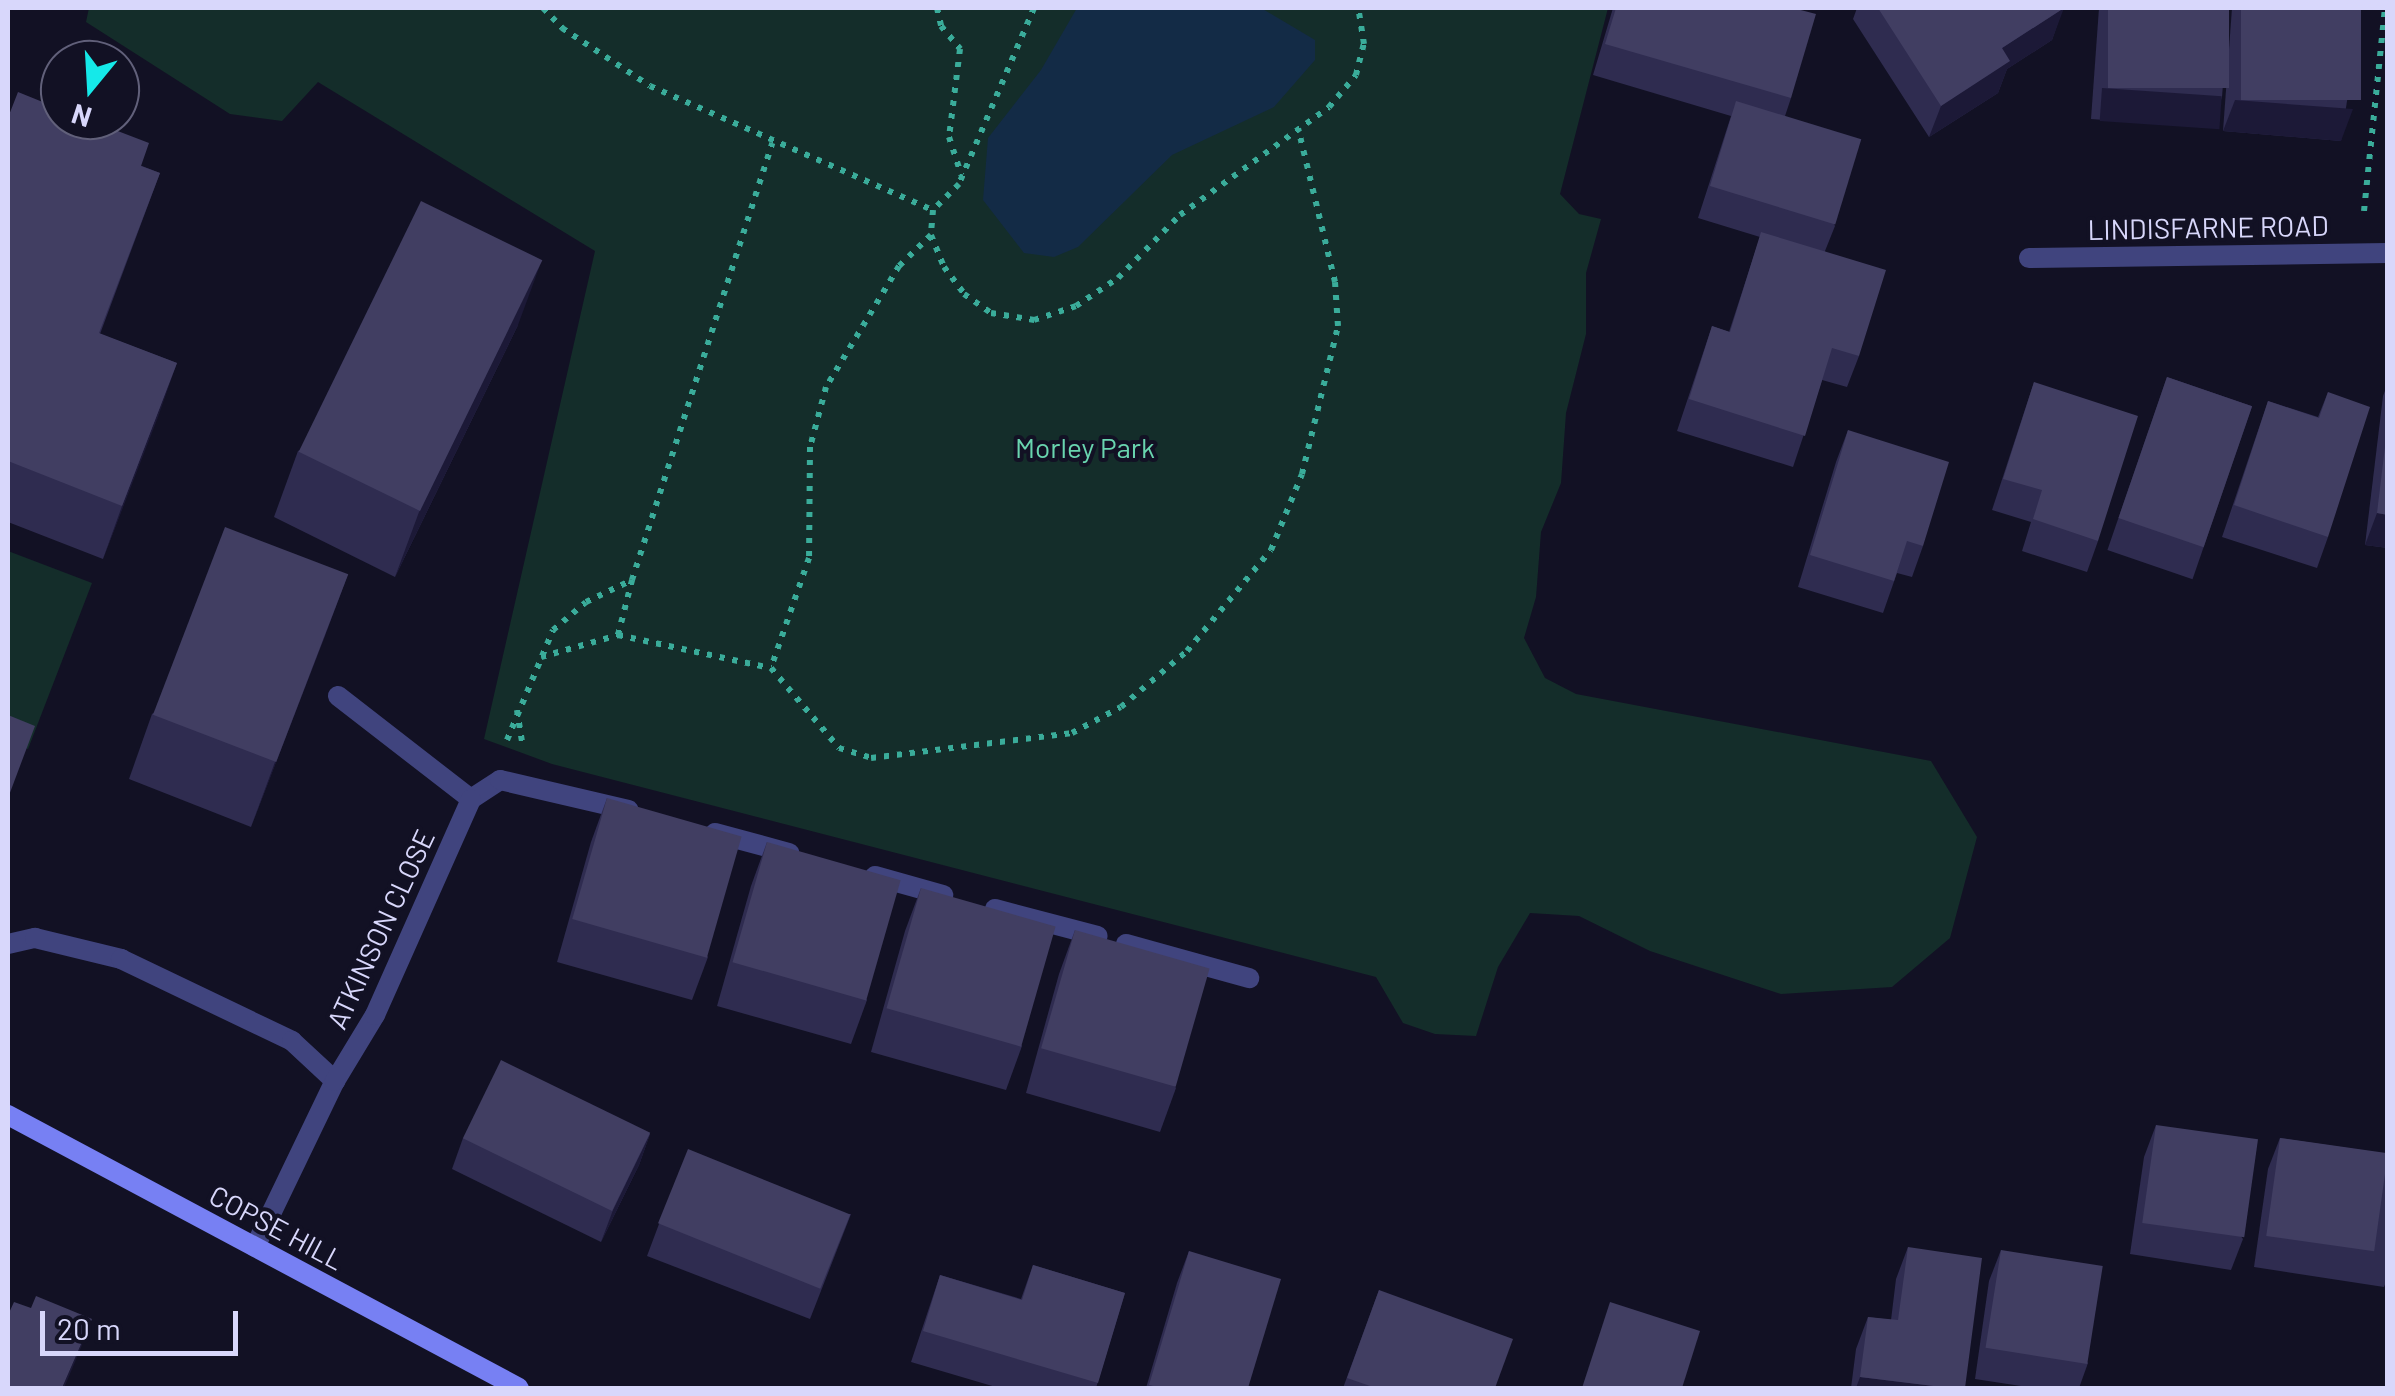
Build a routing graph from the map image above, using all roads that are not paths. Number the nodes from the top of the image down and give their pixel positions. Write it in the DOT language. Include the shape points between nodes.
graph roads {
  1 [pos="2388,253"];
  2 [pos="2029,258"];
  3 [pos="338,696"];
  4 [pos="471,798"];
  5 [pos="658,818"];
  6 [pos="697,828"];
  7 [pos="811,859"];
  8 [pos="849,869"];
  9 [pos="8,944"];
  10 [pos="1249,978"];
  11 [pos="335,1082"];
  12 [pos="8,1115"];
  13 [pos="255,1247"];
  14 [pos="519,1388"];
  1 -- 2 [label="street, LINDISFARNE ROAD"];
  3 -- 4 [label="street"];
  4 -- 5 [label="street" via="500,780"];
  4 -- 11 [label="street, ATKINSON CLOSE" via="375,1015"];
  6 -- 7 [label="street"];
  8 -- 10 [label="street"];
  9 -- 11 [label="street, ATKINSON CLOSE" via="35,938 121,959 292,1041"];
  11 -- 13 [label="street, ATKINSON CLOSE"];
  12 -- 13 [label="street, COPSE HILL"];
  13 -- 14 [label="street, COPSE HILL"];
}
